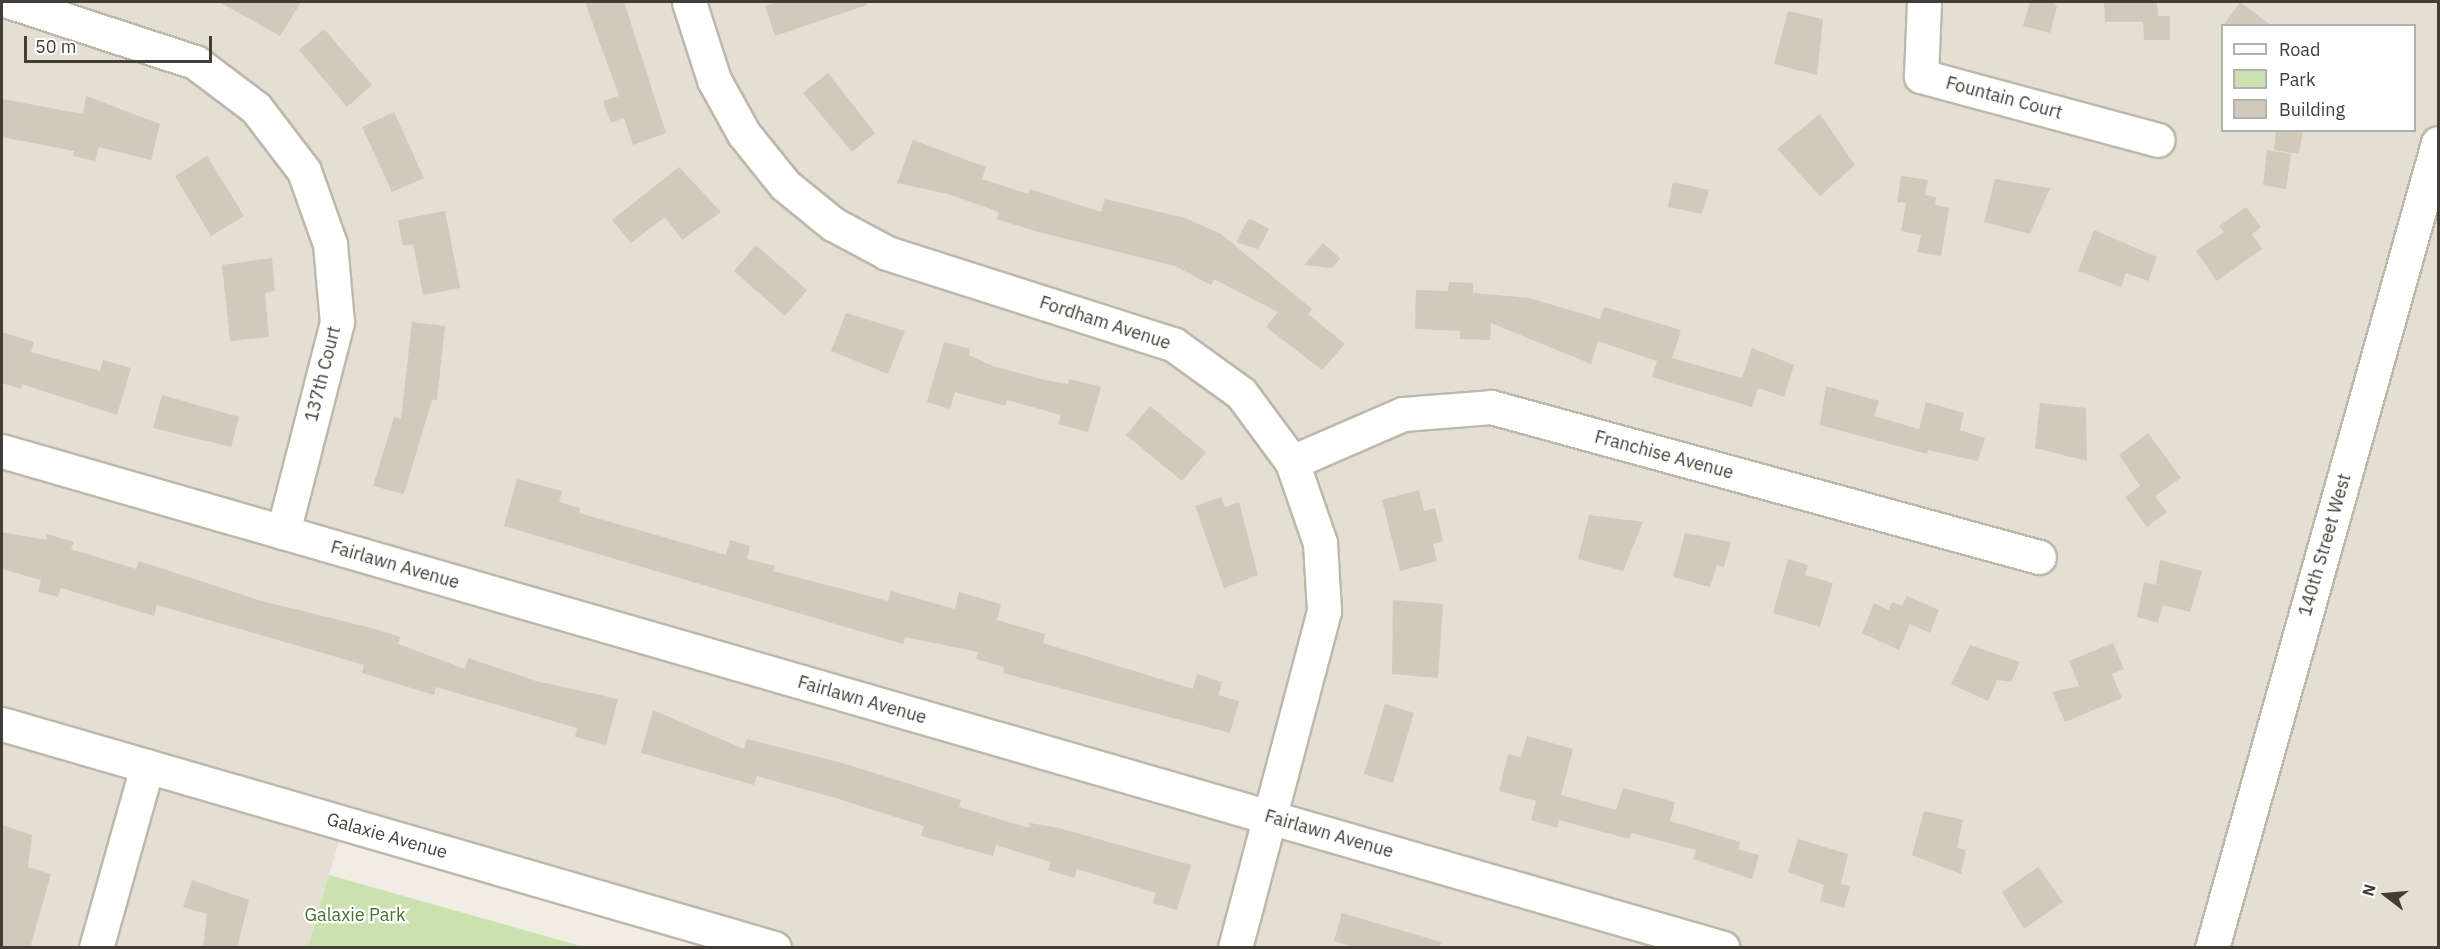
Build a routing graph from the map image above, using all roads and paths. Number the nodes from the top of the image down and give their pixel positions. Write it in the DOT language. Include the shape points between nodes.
graph roads {
  1 [pos="11,2"];
  2 [pos="689,2"];
  3 [pos="1924,2"];
  4 [pos="2158,140"];
  5 [pos="2439,143"];
  6 [pos="2,451"];
  7 [pos="1292,462"];
  8 [pos="284,532"];
  9 [pos="2039,557"];
  10 [pos="2,724"];
  11 [pos="147,766"];
  12 [pos="1273,818"];
  13 [pos="96,948"];
  14 [pos="774,948"];
  15 [pos="1235,948"];
  16 [pos="1723,948"];
  17 [pos="2212,948"];
  1 -- 8 [label="street, 137th Court" via="195,62 255,108 304,171 330,244 337,322"];
  2 -- 7 [label="street, Fordham Avenue" via="714,80 744,134 785,185 833,224 887,253 1173,344 1241,393"];
  3 -- 4 [label="street, Fountain Court" via="1921,76"];
  5 -- 17 [label="street, 140th Street West"];
  6 -- 8 [label="street, Fairlawn Avenue"];
  7 -- 9 [label="street, Franchise Avenue" via="1403,414 1491,407"];
  7 -- 12 [label="street, Fordham Avenue" via="1320,543 1324,611"];
  8 -- 12 [label="street, Fairlawn Avenue"];
  10 -- 11 [label="street, Galaxie Avenue"];
  11 -- 13 [label="street"];
  11 -- 14 [label="street, Galaxie Avenue"];
  12 -- 15 [label="street, Fordham Avenue"];
  12 -- 16 [label="street, Fairlawn Avenue"];
}
